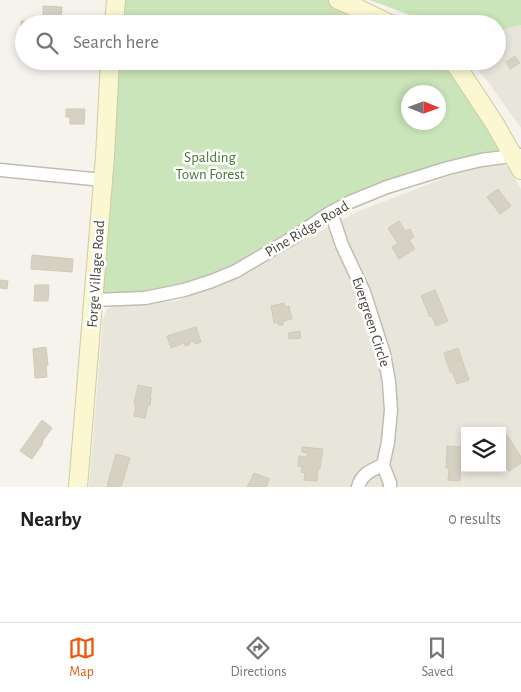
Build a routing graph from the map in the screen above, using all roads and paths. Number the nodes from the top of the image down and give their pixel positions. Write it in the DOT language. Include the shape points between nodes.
graph roads {
  1 [pos="116,0"];
  2 [pos="338,0"];
  3 [pos="115,15"];
  4 [pos="371,15"];
  5 [pos="109,70"];
  6 [pos="459,70"];
  7 [pos="518,160"];
  8 [pos="0,170"];
  9 [pos="103,180"];
  10 [pos="331,212"];
  11 [pos="94,300"];
  12 [pos="383,465"];
  13 [pos="78,487"];
  14 [pos="358,487"];
  15 [pos="390,487"];
  1 -- 3 [label="main road"];
  2 -- 4 [label="main road"];
  5 -- 9 [label="main road, Forge Village Road"];
  6 -- 7 [label="main road"];
  7 -- 10 [label="street, Pine Ridge Road" via="481,160 412,178"];
  8 -- 9 [label="street"];
  9 -- 11 [label="main road, Forge Village Road"];
  10 -- 11 [label="street, Pine Ridge Road" via="294,237 212,282 145,298"];
  10 -- 12 [label="street, Evergreen Circle" via="364,292 387,368 391,410"];
  11 -- 13 [label="main road, Forge Village Road"];
  12 -- 14 [label="street" via="371,470"];
  12 -- 15 [label="street, Evergreen Circle"];
}
